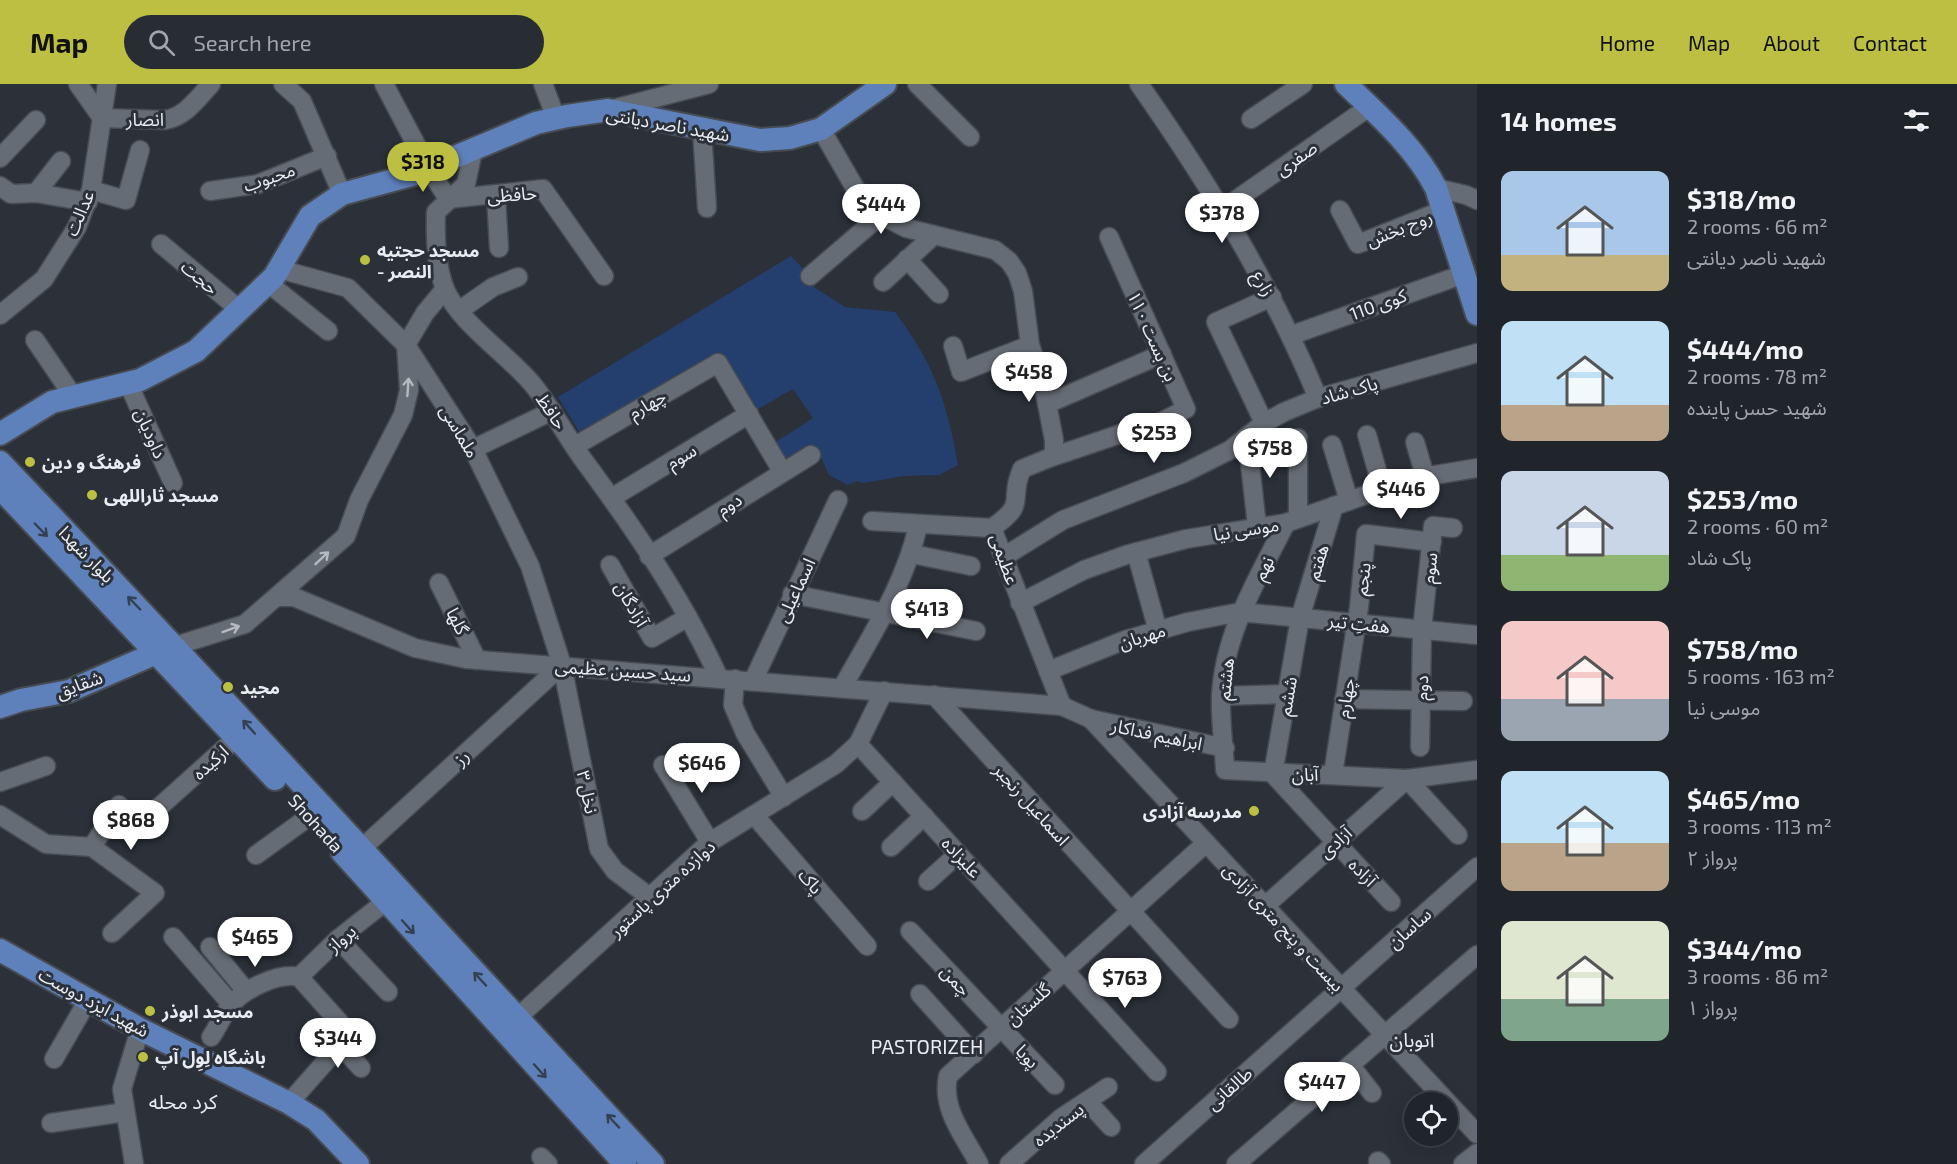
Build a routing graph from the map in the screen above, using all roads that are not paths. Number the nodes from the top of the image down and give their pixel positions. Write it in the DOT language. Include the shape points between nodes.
graph roads {
  1 [pos="78,84"];
  2 [pos="107,84"];
  3 [pos="211,84"];
  4 [pos="284,84"];
  5 [pos="384,84"];
  6 [pos="543,84"];
  7 [pos="710,84"];
  8 [pos="885,84"];
  9 [pos="917,84"];
  10 [pos="1139,84"];
  11 [pos="1303,84"];
  12 [pos="1346,84"];
  13 [pos="1369,107"];
  14 [pos="608,110"];
  15 [pos="102,118"];
  16 [pos="556,118"];
  17 [pos="1251,119"];
  18 [pos="36,120"];
  19 [pos="821,129"];
  20 [pos="702,130"];
  21 [pos="970,137"];
  22 [pos="140,150"];
  23 [pos="472,151"];
  24 [pos="327,156"];
  25 [pos="0,158"];
  26 [pos="61,161"];
  27 [pos="429,169"];
  28 [pos="0,186"];
  29 [pos="1436,188"];
  30 [pos="210,191"];
  31 [pos="36,193"];
  32 [pos="342,194"];
  33 [pos="89,196"];
  34 [pos="496,196"];
  35 [pos="448,199"];
  36 [pos="1477,200"];
  37 [pos="707,208"];
  38 [pos="1223,208"];
  39 [pos="1340,210"];
  40 [pos="1443,210"];
  41 [pos="881,215"];
  42 [pos="934,235"];
  43 [pos="1109,237"];
  44 [pos="161,244"];
  45 [pos="499,248"];
  46 [pos="907,260"];
  47 [pos="1464,274"];
  48 [pos="273,276"];
  49 [pos="604,276"];
  50 [pos="810,276"];
  51 [pos="518,277"];
  52 [pos="883,282"];
  53 [pos="445,289"];
  54 [pos="939,294"];
  55 [pos="1272,297"];
  56 [pos="240,310"];
  57 [pos="460,310"];
  58 [pos="1477,314"];
  59 [pos="0,315"];
  60 [pos="328,331"];
  61 [pos="1292,335"];
  62 [pos="35,340"];
  63 [pos="406,345"];
  64 [pos="1030,345"];
  65 [pos="953,346"];
  66 [pos="1477,353"];
  67 [pos="1162,354"];
  68 [pos="128,383"];
  69 [pos="73,396"];
  70 [pos="1318,398"];
  71 [pos="1047,404"];
  72 [pos="552,411"];
  73 [pos="749,414"];
  74 [pos="1161,422"];
  75 [pos="1264,423"];
  76 [pos="1129,431"];
  77 [pos="0,434"];
  78 [pos="1367,435"];
  79 [pos="1246,437"];
  80 [pos="1298,438"];
  81 [pos="1416,442"];
  82 [pos="1332,445"];
  83 [pos="575,446"];
  84 [pos="473,449"];
  85 [pos="811,455"];
  86 [pos="1049,458"];
  87 [pos="0,462"];
  88 [pos="1477,468"];
  89 [pos="782,471"];
  90 [pos="1425,476"];
  91 [pos="173,483"];
  92 [pos="1382,488"];
  93 [pos="0,489"];
  94 [pos="613,497"];
  95 [pos="838,500"];
  96 [pos="1341,503"];
  97 [pos="1292,520"];
  98 [pos="872,521"];
  99 [pos="918,526"];
  100 [pos="1257,526"];
  101 [pos="992,528"];
  102 [pos="1453,528"];
  103 [pos="1431,542"];
  104 [pos="1136,552"];
  105 [pos="912,554"];
  106 [pos="649,555"];
  107 [pos="1005,556"];
  108 [pos="610,565"];
  109 [pos="971,566"];
  110 [pos="439,583"];
  111 [pos="792,594"];
  112 [pos="279,597"];
  113 [pos="1020,603"];
  114 [pos="1240,612"];
  115 [pos="883,615"];
  116 [pos="688,617"];
  117 [pos="1300,618"];
  118 [pos="1356,623"];
  119 [pos="1422,630"];
  120 [pos="976,631"];
  121 [pos="1158,631"];
  122 [pos="1477,635"];
  123 [pos="165,649"];
  124 [pos="477,660"];
  125 [pos="562,665"];
  126 [pos="1048,671"];
  127 [pos="736,679"];
  128 [pos="842,688"];
  129 [pos="884,691"];
  130 [pos="1287,694"];
  131 [pos="934,695"];
  132 [pos="1221,696"];
  133 [pos="1344,699"];
  134 [pos="1421,700"];
  135 [pos="1463,701"];
  136 [pos="1062,706"];
  137 [pos="0,707"];
  138 [pos="1090,719"];
  139 [pos="237,738"];
  140 [pos="858,744"];
  141 [pos="1420,747"];
  142 [pos="1225,748"];
  143 [pos="663,765"];
  144 [pos="46,766"];
  145 [pos="1477,770"];
  146 [pos="1273,774"];
  147 [pos="1333,774"];
  148 [pos="1407,779"];
  149 [pos="0,782"];
  150 [pos="893,782"];
  151 [pos="784,797"];
  152 [pos="119,805"];
  153 [pos="156,810"];
  154 [pos="862,811"];
  155 [pos="0,815"];
  156 [pos="754,815"];
  157 [pos="310,816"];
  158 [pos="924,816"];
  159 [pos="1458,835"];
  160 [pos="710,842"];
  161 [pos="1206,843"];
  162 [pos="1335,843"];
  163 [pos="92,847"];
  164 [pos="891,847"];
  165 [pos="360,850"];
  166 [pos="958,854"];
  167 [pos="256,855"];
  168 [pos="1477,867"];
  169 [pos="928,881"];
  170 [pos="651,898"];
  171 [pos="385,902"];
  172 [pos="1391,902"];
  173 [pos="1264,906"];
  174 [pos="1130,912"];
  175 [pos="910,931"];
  176 [pos="112,933"];
  177 [pos="173,937"];
  178 [pos="338,939"];
  179 [pos="867,946"];
  180 [pos="210,947"];
  181 [pos="3,950"];
  182 [pos="1477,955"];
  183 [pos="1065,970"];
  184 [pos="299,977"];
  185 [pos="1341,988"];
  186 [pos="246,991"];
  187 [pos="388,992"];
  188 [pos="920,994"];
  189 [pos="88,1000"];
  190 [pos="231,1004"];
  191 [pos="517,1018"];
  192 [pos="1229,1019"];
  193 [pos="1002,1028"];
  194 [pos="140,1029"];
  195 [pos="1385,1035"];
  196 [pos="211,1037"];
  197 [pos="340,1045"];
  198 [pos="974,1054"];
  199 [pos="54,1059"];
  200 [pos="1350,1065"];
  201 [pos="362,1068"];
  202 [pos="1157,1072"];
  203 [pos="1054,1085"];
  204 [pos="1108,1087"];
  205 [pos="1372,1093"];
  206 [pos="1087,1101"];
  207 [pos="289,1103"];
  208 [pos="124,1112"];
  209 [pos="51,1123"];
  210 [pos="1111,1127"];
  211 [pos="1477,1134"];
  212 [pos="1477,1153"];
  213 [pos="1248,1160"];
  214 [pos="134,1164"];
  215 [pos="358,1164"];
  216 [pos="625,1164"];
  217 [pos="653,1164"];
  218 [pos="979,1164"];
  219 [pos="1010,1164"];
  220 [pos="1144,1164"];
  221 [pos="1462,1164"];
  1 -- 15 [label="street"];
  2 -- 15 [label="street, عدالت"];
  3 -- 15 [label="street, انصار" via="174,118"];
  4 -- 24 [label="street" via="302,101"];
  5 -- 27 [label="street"];
  6 -- 16 [label="street"];
  7 -- 14 [label="street"];
  8 -- 19 [label="main road, شهید ناصر دیانتی"];
  9 -- 21 [label="street"];
  10 -- 38 [label="street, زارع"];
  11 -- 17 [label="street"];
  12 -- 13 [label="main road"];
  13 -- 29 [label="main road" via="1405,143"];
  13 -- 38 [label="street, صفری"];
  14 -- 16 [label="main road, شهید ناصر دیانتی"];
  14 -- 20 [label="main road, شهید ناصر دیانتی"];
  15 -- 33 [label="street, عدالت"];
  16 -- 23 [label="main road, شهید ناصر دیانتی"];
  18 -- 25 [label="street"];
  19 -- 20 [label="main road, شهید ناصر دیانتی" via="790,138 760,140"];
  19 -- 41 [label="street" via="862,200"];
  20 -- 37 [label="street"];
  22 -- 33 [label="street" via="126,200"];
  23 -- 27 [label="main road, شهید ناصر دیانتی"];
  23 -- 35 [label="street, حافظ" via="466,184"];
  24 -- 30 [label="street, محبوب" via="258,184"];
  24 -- 32 [label="street"];
  26 -- 31 [label="street"];
  27 -- 32 [label="main road, شهید ناصر دیانتی"];
  27 -- 35 [label="street"];
  28 -- 31 [label="street" via="11,194"];
  29 -- 36 [label="street"];
  29 -- 40 [label="main road"];
  31 -- 33 [label="street"];
  32 -- 48 [label="main road, شهید ناصر دیانتی" via="310,216"];
  33 -- 59 [label="street, عدالت" via="77,227 44,279"];
  34 -- 35 [label="street, حافظی"];
  34 -- 45 [label="street"];
  34 -- 49 [label="street, حافظی" via="543,189"];
  35 -- 53 [label="street, حافظ" via="436,213 435,240"];
  38 -- 55 [label="street, زارع"];
  39 -- 40 [label="street, روح بخش" via="1358,244"];
  40 -- 47 [label="main road"];
  41 -- 42 [label="street" via="906,228"];
  41 -- 50 [label="street"];
  42 -- 46 [label="street"];
  42 -- 64 [label="street" via="995,250 1009,261 1023,291"];
  43 -- 67 [label="street, بن بست ۱۱۰"];
  44 -- 56 [label="street, حجت"];
  46 -- 52 [label="street"];
  46 -- 54 [label="street"];
  47 -- 58 [label="main road"];
  47 -- 61 [label="street, کوی 110"];
  48 -- 56 [label="main road, شهید ناصر دیانتی"];
  48 -- 60 [label="street"];
  48 -- 63 [label="street, ملماسی" via="348,288"];
  51 -- 57 [label="street" via="493,287"];
  53 -- 57 [label="street, حافظ"];
  53 -- 63 [label="street"];
  55 -- 61 [label="street, زارع"];
  55 -- 75 [label="street" via="1216,322"];
  56 -- 68 [label="main road, شهید ناصر دیانتی" via="196,351"];
  57 -- 72 [label="street, حافظ" via="519,368"];
  61 -- 70 [label="street, زارع"];
  62 -- 69 [label="street"];
  63 -- 84 [label="street, ملماسی"];
  112 -- 63 [label="street, one-way" via="346,536 359,500 403,415 409,390"];
  64 -- 65 [label="street" via="961,372"];
  64 -- 71 [label="street"];
  66 -- 70 [label="street, پاک شاد"];
  67 -- 71 [label="street"];
  67 -- 74 [label="street, بن بست ۱۱۰" via="1186,409"];
  68 -- 69 [label="main road, شهید ناصر دیانتی"];
  68 -- 91 [label="street, داودیان"];
  69 -- 77 [label="main road, شهید ناصر دیانتی" via="52,402"];
  70 -- 75 [label="street, پاک شاد"];
  71 -- 86 [label="street" via="1054,440 1054,453"];
  72 -- 83 [label="street, حافظ"];
  72 -- 84 [label="street"];
  73 -- 83 [label="street, چهارم" via="718,363"];
  73 -- 89 [label="street"];
  73 -- 94 [label="street, سوم"];
  75 -- 79 [label="street, پاک شاد"];
  76 -- 86 [label="street"];
  78 -- 92 [label="street"];
  79 -- 100 [label="street"];
  79 -- 107 [label="street, پاک شاد" via="1230,450 1184,473 1063,520"];
  80 -- 97 [label="street"];
  81 -- 90 [label="street"];
  82 -- 96 [label="street"];
  83 -- 94 [label="street, حافظ"];
  84 -- 125 [label="street, ملماسی" via="530,566"];
  85 -- 89 [label="street, دوم"];
  86 -- 101 [label="street, عظیمی" via="1022,469 1013,512"];
  123 -- 87 [label="main road, بلوار شهدا, one-way"];
  88 -- 90 [label="street, موسی نیا"];
  89 -- 106 [label="street, دوم"];
  90 -- 92 [label="street, موسی نیا"];
  92 -- 96 [label="street, موسی نیا"];
  93 -- 123 [label="main road, Shohada, one-way"];
  94 -- 106 [label="street, حافظ"];
  95 -- 111 [label="street, اسماعیلی"];
  96 -- 97 [label="street, موسی نیا"];
  96 -- 117 [label="street, هفتم"];
  97 -- 100 [label="street, موسی نیا"];
  97 -- 114 [label="street, نهم"];
  98 -- 99 [label="street"];
  99 -- 101 [label="street"];
  99 -- 105 [label="street"];
  100 -- 104 [label="street, موسی نیا"];
  101 -- 107 [label="street, عظیمی"];
  102 -- 103 [label="street, سوم" via="1433,526"];
  103 -- 118 [label="street, پنجم" via="1366,534"];
  103 -- 119 [label="street, سوم"];
  104 -- 113 [label="street, موسی نیا" via="1084,570"];
  104 -- 121 [label="street"];
  105 -- 109 [label="street"];
  105 -- 115 [label="street"];
  106 -- 116 [label="street, حافظ"];
  107 -- 113 [label="street, عظیمی"];
  108 -- 116 [label="street, آزادگان" via="652,638"];
  110 -- 124 [label="street, گلها"];
  111 -- 115 [label="street"];
  111 -- 127 [label="street, اسماعیلی"];
  123 -- 112 [label="street, one-way" via="245,624"];
  112 -- 124 [label="street, سید حسین عظیمی" via="294,597 415,648"];
  113 -- 126 [label="street, عظیمی"];
  114 -- 117 [label="street, هفتِ تیر"];
  114 -- 121 [label="street, مهربان"];
  114 -- 132 [label="street, هشتم" via="1227,655"];
  115 -- 120 [label="street"];
  115 -- 128 [label="street"];
  116 -- 127 [label="street, حافظ"];
  117 -- 118 [label="street, هفتِ تیر"];
  117 -- 130 [label="street, ششم"];
  118 -- 119 [label="street, هفتِ تیر"];
  118 -- 133 [label="street, چهارم"];
  119 -- 122 [label="street, هفتِ تیر"];
  119 -- 134 [label="street, دوم"];
  121 -- 126 [label="street, مهربان"];
  123 -- 137 [label="main road, شقایق" via="69,691"];
  123 -- 139 [label="main road, Shohada"];
  165 -- 123 [label="main road, Shohada, one-way"];
  124 -- 125 [label="street, سید حسین عظیمی"];
  125 -- 127 [label="street, سید حسین عظیمی"];
  125 -- 165 [label="street, رز"];
  125 -- 170 [label="street, نخل ۳" via="599,849 615,871"];
  126 -- 136 [label="street, عظیمی"];
  127 -- 128 [label="street, سید حسین عظیمی"];
  127 -- 151 [label="street" via="733,705 745,733"];
  128 -- 129 [label="street, سید حسین عظیمی"];
  129 -- 131 [label="street, سید حسین عظیمی"];
  129 -- 140 [label="street, دوازده متری پاستور"];
  130 -- 132 [label="street"];
  130 -- 146 [label="street, ششم"];
  131 -- 136 [label="street, سید حسین عظیمی"];
  131 -- 174 [label="street, اسماعیل رنجبر"];
  132 -- 142 [label="street, هشتم"];
  133 -- 134 [label="street"];
  133 -- 147 [label="street, چهارم"];
  134 -- 135 [label="street"];
  134 -- 141 [label="street, دوم"];
  136 -- 138 [label="street, سید حسین عظیمی"];
  138 -- 142 [label="street, ابراهیم فداکار"];
  138 -- 161 [label="street, بیست و پنج متری آزادی"];
  139 -- 153 [label="street, ارکیده"];
  139 -- 157 [label="main road, Shohada"];
  140 -- 150 [label="street, علیزاده"];
  140 -- 151 [label="street, دوازده متری پاستور" via="836,764"];
  142 -- 146 [label="street, آبان" via="1226,770"];
  143 -- 160 [label="street"];
  144 -- 149 [label="street"];
  145 -- 148 [label="street, آبان"];
  146 -- 147 [label="street, آبان"];
  146 -- 162 [label="street, آزاده"];
  147 -- 148 [label="street, آبان"];
  148 -- 159 [label="street"];
  148 -- 162 [label="street, آزادی"];
  150 -- 154 [label="street"];
  150 -- 158 [label="street, علیزاده"];
  151 -- 156 [label="street, دوازده متری پاستور"];
  152 -- 163 [label="street"];
  155 -- 163 [label="street" via="46,843"];
  156 -- 160 [label="street, دوازده متری پاستور"];
  156 -- 179 [label="street, پاک"];
  157 -- 167 [label="street"];
  157 -- 171 [label="main road, Shohada"];
  158 -- 164 [label="street"];
  158 -- 166 [label="street, علیزاده"];
  160 -- 170 [label="street, دوازده متری پاستور"];
  161 -- 173 [label="street, بیست و پنج متری آزادی"];
  161 -- 174 [label="street, گلستان"];
  162 -- 172 [label="street, آزاده"];
  162 -- 173 [label="street, آزادی"];
  163 -- 176 [label="street" via="155,893"];
  191 -- 165 [label="main road, Shohada, one-way"];
  166 -- 169 [label="street"];
  166 -- 183 [label="street, علیزاده"];
  168 -- 185 [label="street, ساسان"];
  170 -- 191 [label="street, دوازده متری پاستور"];
  171 -- 178 [label="street, پرواز"];
  171 -- 216 [label="main road, Shohada, one-way"];
  173 -- 185 [label="street, بیست و پنج متری آزادی"];
  174 -- 183 [label="street, گلستان"];
  174 -- 192 [label="street, اسماعیل رنجبر"];
  175 -- 193 [label="street, چمن"];
  177 -- 190 [label="street"];
  178 -- 184 [label="street, پرواز"];
  178 -- 187 [label="street"];
  180 -- 186 [label="street"];
  181 -- 189 [label="main road, شهید ایزد دوست"];
  182 -- 195 [label="street"];
  183 -- 193 [label="street, گلستان"];
  183 -- 202 [label="street, علیزاده"];
  184 -- 186 [label="street" via="288,974"];
  184 -- 197 [label="street" via="350,1034"];
  185 -- 195 [label="street, بیست و پنج متری آزادی"];
  185 -- 220 [label="street, طالقانی"];
  186 -- 190 [label="street"];
  188 -- 198 [label="street"];
  189 -- 194 [label="main road, شهید ایزد دوست"];
  189 -- 199 [label="street"];
  190 -- 196 [label="street"];
  217 -- 191 [label="main road, Shohada, one-way"];
  193 -- 198 [label="street, گلستان"];
  193 -- 203 [label="street, پویا"];
  194 -- 207 [label="main road, شهید ایزد دوست"];
  194 -- 208 [label="street" via="122,1089"];
  195 -- 200 [label="street"];
  195 -- 211 [label="street, بیست و پنج متری آزادی"];
  197 -- 201 [label="street"];
  197 -- 207 [label="street"];
  198 -- 218 [label="street, گلستان" via="948,1076 945,1090 949,1109"];
  200 -- 205 [label="street"];
  200 -- 213 [label="street"];
  204 -- 206 [label="street, پسندیده"];
  206 -- 210 [label="street"];
  206 -- 219 [label="street, پسندیده" via="1061,1118"];
  207 -- 215 [label="main road, شهید ایزد دوست" via="316,1120"];
  208 -- 209 [label="street"];
  208 -- 214 [label="street"];
  212 -- 221 [label="street"];
}
